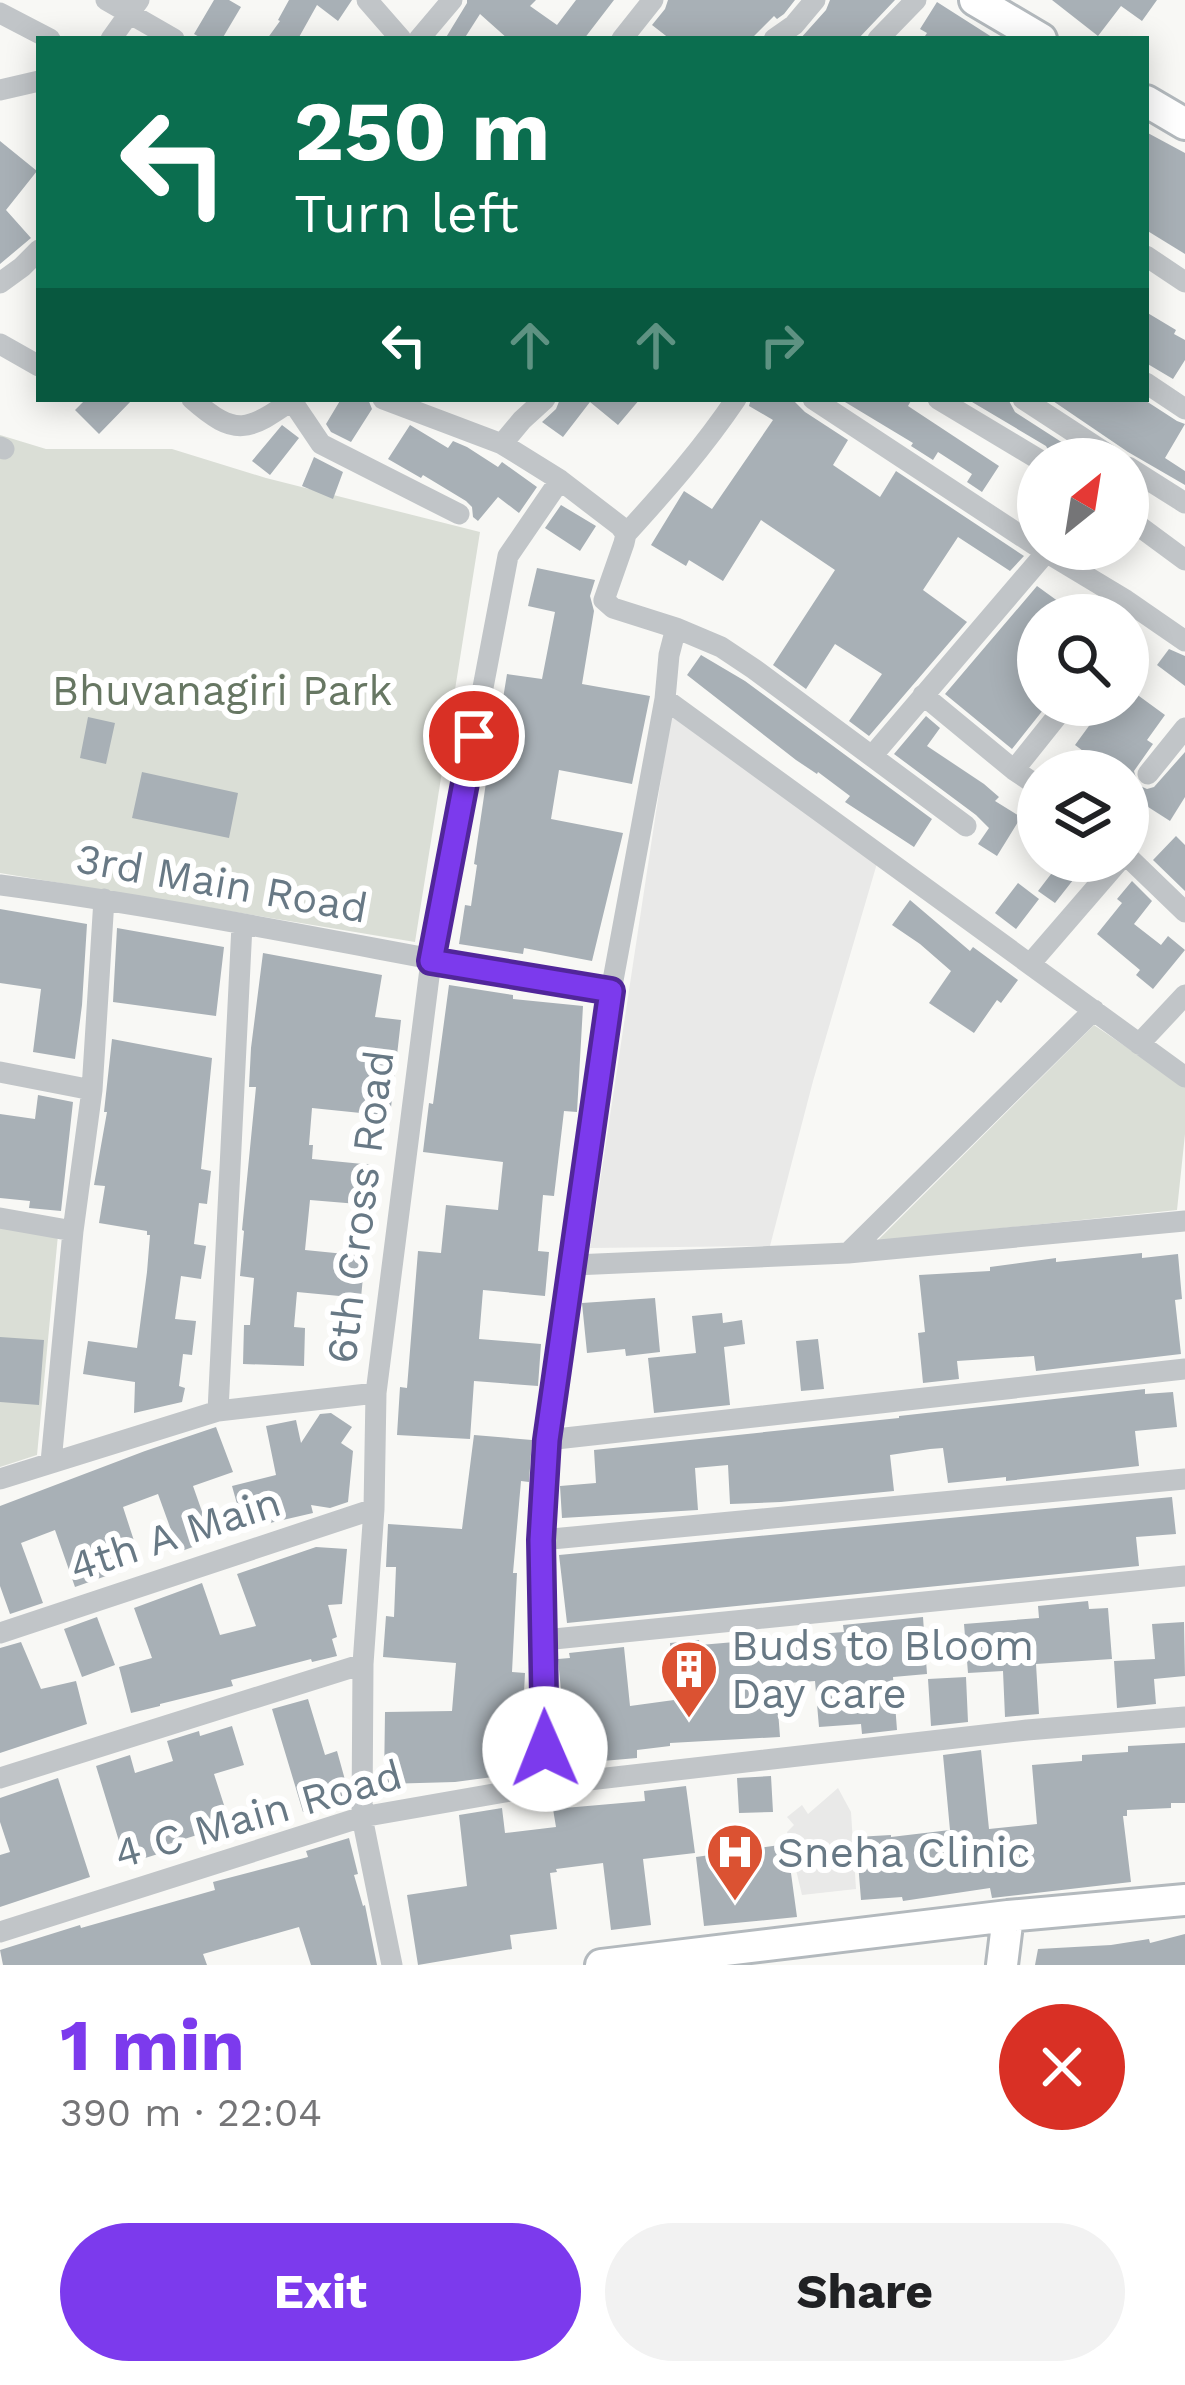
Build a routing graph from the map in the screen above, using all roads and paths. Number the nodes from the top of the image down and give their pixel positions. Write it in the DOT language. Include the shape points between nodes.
graph roads {
  1 [pos="106,0"];
  2 [pos="367,0"];
  3 [pos="452,0"];
  4 [pos="651,0"];
  5 [pos="815,0"];
  6 [pos="916,0"];
  7 [pos="976,0"];
  8 [pos="134,6"];
  9 [pos="0,14"];
  10 [pos="44,36"];
  11 [pos="113,36"];
  12 [pos="170,36"];
  13 [pos="398,36"];
  14 [pos="422,36"];
  15 [pos="624,36"];
  16 [pos="779,36"];
  17 [pos="881,36"];
  18 [pos="1036,36"];
  19 [pos="36,81"];
  20 [pos="0,90"];
  21 [pos="1149,103"];
  22 [pos="1185,124"];
  23 [pos="1149,258"];
  24 [pos="30,274"];
  25 [pos="1185,282"];
  26 [pos="0,283"];
  27 [pos="0,344"];
  28 [pos="36,364"];
  29 [pos="1149,385"];
  30 [pos="195,402"];
  31 [pos="290,402"];
  32 [pos="294,402"];
  33 [pos="391,402"];
  34 [pos="542,402"];
  35 [pos="734,402"];
  36 [pos="818,402"];
  37 [pos="943,402"];
  38 [pos="1028,402"];
  39 [pos="1185,409"];
  40 [pos="1083,438"];
  41 [pos="502,444"];
  42 [pos="1017,446"];
  43 [pos="560,480"];
  44 [pos="1149,480"];
  45 [pos="1185,502"];
  46 [pos="459,514"];
  47 [pos="1017,531"];
  48 [pos="1149,533"];
  49 [pos="626,534"];
  50 [pos="1185,560"];
  51 [pos="1027,570"];
  52 [pos="1078,570"];
  53 [pos="676,628"];
  54 [pos="1185,641"];
  55 [pos="923,695"];
  56 [pos="665,699"];
  57 [pos="1049,726"];
  58 [pos="1185,728"];
  59 [pos="872,756"];
  60 [pos="1014,770"];
  61 [pos="1017,772"];
  62 [pos="1149,774"];
  63 [pos="966,826"];
  64 [pos="1149,877"];
  65 [pos="1101,882"];
  66 [pos="0,885"];
  67 [pos="104,899"];
  68 [pos="1185,911"];
  69 [pos="242,925"];
  70 [pos="431,961"];
  71 [pos="1030,964"];
  72 [pos="611,991"];
  73 [pos="1185,995"];
  74 [pos="1094,1010"];
  75 [pos="1139,1043"];
  76 [pos="0,1072"];
  77 [pos="1185,1078"];
  78 [pos="92,1090"];
  79 [pos="0,1218"];
  80 [pos="1185,1221"];
  81 [pos="73,1232"];
  82 [pos="848,1253"];
  83 [pos="574,1265"];
  84 [pos="1185,1369"];
  85 [pos="376,1393"];
  86 [pos="218,1411"];
  87 [pos="547,1440"];
  88 [pos="51,1462"];
  89 [pos="0,1479"];
  90 [pos="1185,1479"];
  91 [pos="374,1509"];
  92 [pos="541,1540"];
  93 [pos="1185,1576"];
  94 [pos="0,1633"];
  95 [pos="544,1640"];
  96 [pos="363,1664"];
  97 [pos="1185,1717"];
  98 [pos="0,1778"];
  99 [pos="545,1785"];
  100 [pos="362,1817"];
  101 [pos="1185,1900"];
  102 [pos="1008,1916"];
  103 [pos="0,1932"];
  104 [pos="392,1965"];
  105 [pos="601,1965"];
  106 [pos="1002,1965"];
  1 -- 8 [label="street"];
  2 -- 13 [label="street"];
  3 -- 14 [label="street"];
  4 -- 15 [label="street"];
  5 -- 16 [label="street"];
  6 -- 17 [label="street"];
  7 -- 18 [label="street"];
  8 -- 11 [label="street"];
  8 -- 12 [label="street"];
  9 -- 10 [label="street"];
  19 -- 20 [label="street"];
  21 -- 22 [label="street"];
  23 -- 25 [label="street"];
  24 -- 26 [label="street"];
  27 -- 28 [label="street"];
  29 -- 39 [label="street"];
  30 -- 31 [label="street" via="233,427"];
  32 -- 46 [label="street" via="321,443"];
  33 -- 41 [label="street"];
  34 -- 41 [label="street"];
  35 -- 49 [label="street"];
  36 -- 47 [label="street"];
  37 -- 42 [label="street"];
  38 -- 40 [label="street"];
  41 -- 43 [label="street"];
  43 -- 49 [label="street"];
  43 -- 70 [label="street, 6th Cross Road" via="508,556"];
  44 -- 45 [label="street"];
  48 -- 50 [label="street"];
  49 -- 53 [label="street" via="604,600"];
  51 -- 55 [label="street"];
  52 -- 54 [label="street"];
  53 -- 56 [label="street"];
  53 -- 59 [label="street" via="721,646"];
  55 -- 59 [label="street"];
  55 -- 60 [label="street"];
  56 -- 71 [label="street"];
  56 -- 72 [label="street"];
  57 -- 60 [label="street"];
  58 -- 62 [label="street"];
  59 -- 63 [label="street"];
  60 -- 61 [label="street"];
  64 -- 68 [label="street"];
  65 -- 71 [label="street"];
  66 -- 67 [label="street, 3rd Main Road"];
  67 -- 69 [label="street, 3rd Main Road"];
  67 -- 78 [label="street"];
  69 -- 70 [label="street, 3rd Main Road"];
  69 -- 86 [label="street"];
  70 -- 72 [label="street, 3rd Main Road"];
  70 -- 85 [label="street, 6th Cross Road"];
  71 -- 74 [label="street"];
  72 -- 83 [label="street"];
  73 -- 75 [label="street"];
  74 -- 75 [label="street"];
  74 -- 82 [label="street"];
  75 -- 77 [label="street"];
  76 -- 78 [label="street"];
  78 -- 81 [label="street"];
  79 -- 81 [label="street"];
  80 -- 82 [label="street"];
  81 -- 88 [label="street"];
  82 -- 83 [label="street"];
  83 -- 87 [label="street"];
  84 -- 87 [label="street"];
  85 -- 86 [label="street"];
  85 -- 91 [label="street, 6th Cross Road"];
  86 -- 88 [label="street"];
  87 -- 92 [label="street"];
  88 -- 89 [label="street"];
  90 -- 92 [label="street"];
  91 -- 94 [label="street, 4th A Main"];
  91 -- 96 [label="street, 6th Cross Road"];
  92 -- 95 [label="street"];
  93 -- 95 [label="street"];
  95 -- 99 [label="street"];
  96 -- 98 [label="street"];
  96 -- 100 [label="street, 6th Cross Road"];
  97 -- 99 [label="street, 4 C Main Road"];
  99 -- 100 [label="street, 4 C Main Road"];
  100 -- 103 [label="street, 4 C Main Road"];
  100 -- 104 [label="street, 6th Cross Road"];
  101 -- 102 [label="street"];
  102 -- 105 [label="street"];
  102 -- 106 [label="street"];
}
